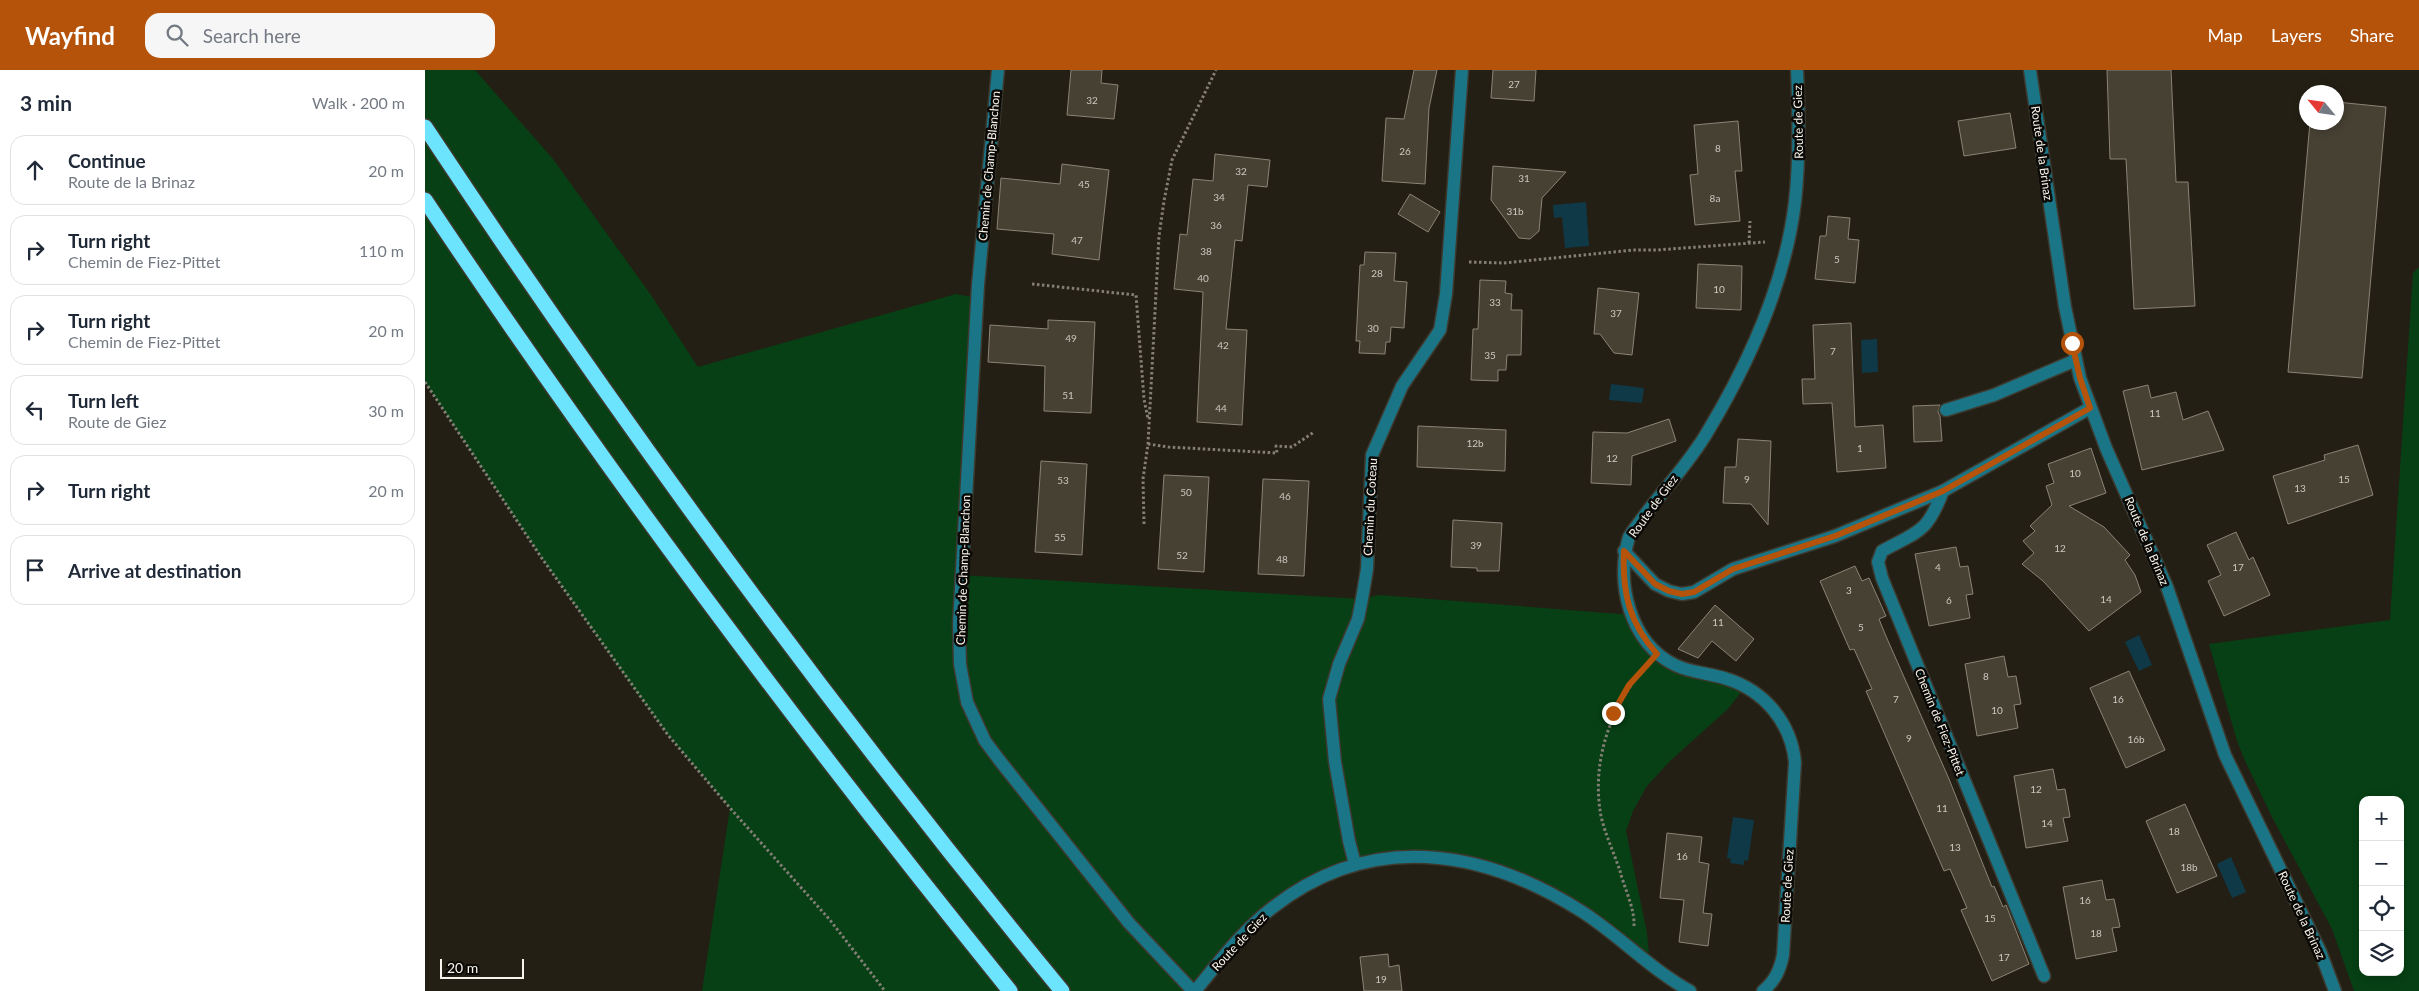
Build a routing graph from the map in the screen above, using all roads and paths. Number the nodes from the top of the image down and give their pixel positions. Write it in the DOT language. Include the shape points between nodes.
graph roads {
  1 [pos="998,70"];
  2 [pos="1216,70"];
  3 [pos="1462,70"];
  4 [pos="1797,70"];
  5 [pos="2030,70"];
  6 [pos="425,128"];
  7 [pos="425,200"];
  8 [pos="1750,221"];
  9 [pos="1765,242"];
  10 [pos="1749,243"];
  11 [pos="1449,259"];
  12 [pos="1032,284"];
  13 [pos="2076,360"];
  14 [pos="425,382"];
  15 [pos="2090,408"];
  16 [pos="1946,410"];
  17 [pos="1149,425"];
  18 [pos="1314,432"];
  19 [pos="1149,444"];
  20 [pos="1943,491"];
  21 [pos="1144,524"];
  22 [pos="1624,551"];
  23 [pos="1657,654"];
  24 [pos="1355,864"];
  25 [pos="1634,934"];
  26 [pos="2044,976"];
  27 [pos="885,991"];
  28 [pos="1010,991"];
  29 [pos="1062,991"];
  30 [pos="1194,991"];
  31 [pos="1690,991"];
  32 [pos="1763,991"];
  33 [pos="2335,991"];
  1 -- 30 [label="street, Chemin de Champ-Blanchon" via="977,292 960,594 960,664 967,702 985,741 1000,761 1129,923"];
  2 -- 17 [label="path" via="1172,160 1164,201 1159,236"];
  3 -- 11 [label="street, Chemin du Coteau"];
  4 -- 22 [label="street, Route de Giez" via="1799,165 1795,204 1787,249 1767,314 1708,432 1637,523"];
  5 -- 13 [label="street, Route de la Brinaz" via="2065,307"];
  6 -- 29 [label="highway" via="579,354 762,608 891,778"];
  7 -- 28 [label="highway" via="553,387 737,641"];
  8 -- 10 [label="path"];
  9 -- 10 [label="path"];
  10 -- 11 [label="path" via="1504,263"];
  11 -- 24 [label="street, Chemin du Coteau" via="1440,330 1402,386 1372,455 1367,569 1362,599 1329,699 1335,762"];
  12 -- 17 [label="path" via="1136,295"];
  13 -- 15 [label="street, Route de la Brinaz"];
  13 -- 16 [label="street" via="1994,395"];
  14 -- 27 [label="path" via="541,558 668,735 830,920"];
  15 -- 20 [label="street"];
  15 -- 33 [label="street, Route de la Brinaz" via="2167,587 2225,755 2320,951"];
  17 -- 19 [label="path"];
  18 -- 19 [label="path" via="1293,447 1276,446 1277,453 1168,448"];
  19 -- 21 [label="path" via="1143,479"];
  20 -- 22 [label="street" via="1835,536 1733,569 1694,592 1682,594 1655,584"];
  20 -- 26 [label="street, Chemin de Fiez-Pittet" via="1934,514 1920,531 1882,551 1878,562 1881,578"];
  22 -- 23 [label="street, Route de Giez" via="1625,595 1641,632"];
  23 -- 25 [label="path" via="1629,685 1613,713 1598,780 1601,817 1635,921"];
  23 -- 32 [label="street, Route de Giez" via="1677,666 1728,679 1745,687 1779,715 1792,740 1795,762 1783,955 1781,969"];
  24 -- 30 [label="street, Route de Giez" via="1326,874 1272,908 1249,928"];
  24 -- 31 [label="street, Route de Giez" via="1432,856 1463,860 1518,877 1582,912 1650,965"];
}
